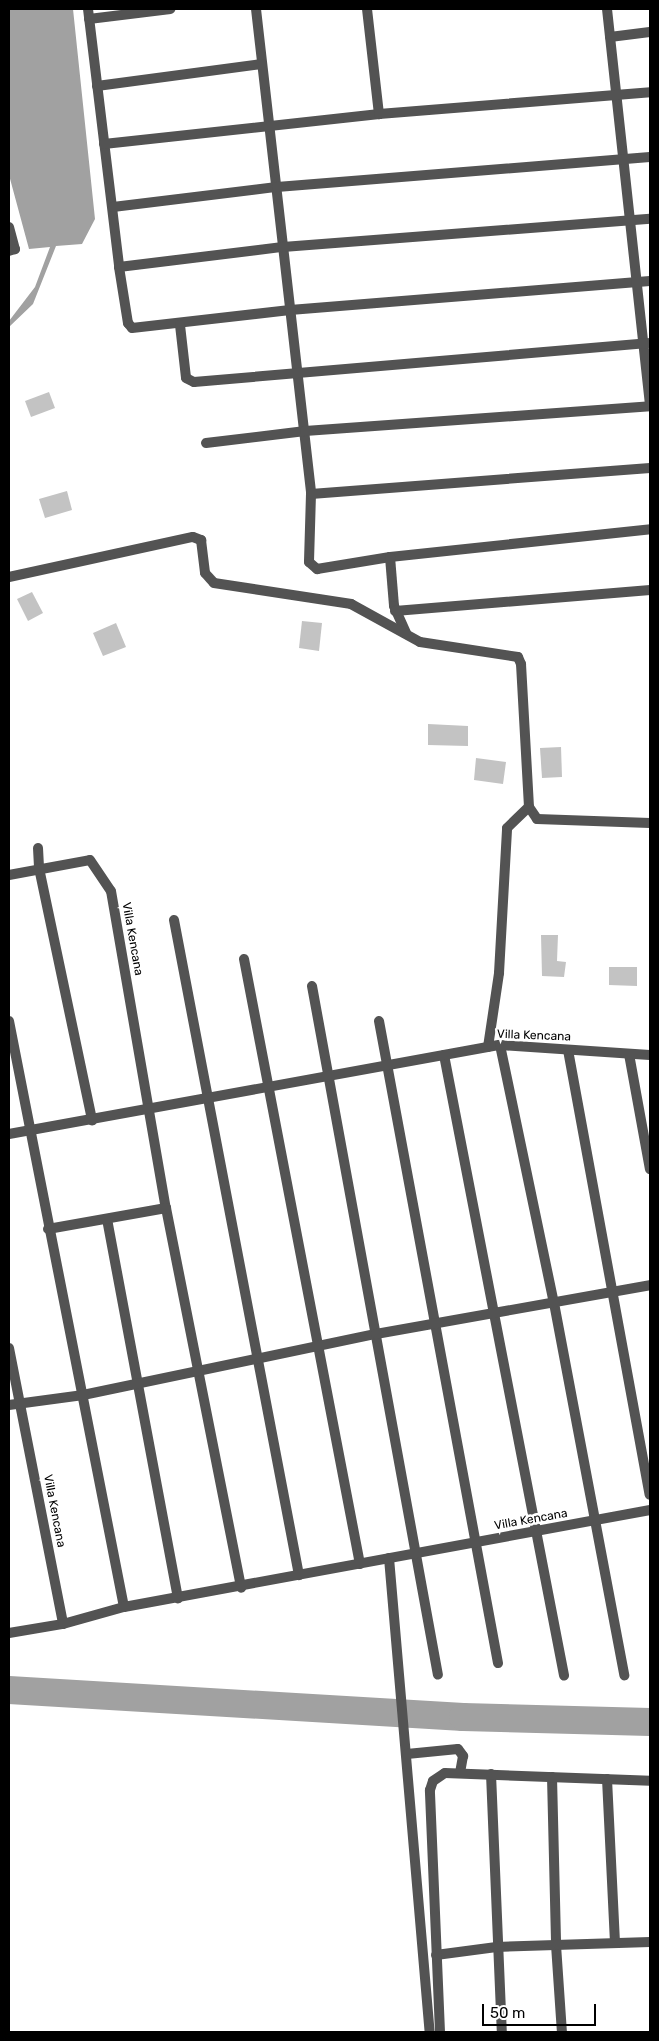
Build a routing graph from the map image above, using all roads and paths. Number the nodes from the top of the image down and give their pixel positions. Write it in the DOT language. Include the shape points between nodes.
graph roads {
  1 [pos="170,9"];
  2 [pos="256,9"];
  3 [pos="366,9"];
  4 [pos="608,9"];
  5 [pos="89,14"];
  6 [pos="650,32"];
  7 [pos="610,37"];
  8 [pos="262,64"];
  9 [pos="97,86"];
  10 [pos="650,92"];
  11 [pos="617,96"];
  12 [pos="379,114"];
  13 [pos="270,125"];
  14 [pos="104,144"];
  15 [pos="650,156"];
  16 [pos="623,160"];
  17 [pos="277,187"];
  18 [pos="113,207"];
  19 [pos="650,219"];
  20 [pos="630,222"];
  21 [pos="9,226"];
  22 [pos="283,247"];
  23 [pos="9,251"];
  24 [pos="119,267"];
  25 [pos="650,281"];
  26 [pos="637,283"];
  27 [pos="290,310"];
  28 [pos="180,325"];
  29 [pos="647,344"];
  30 [pos="298,372"];
  31 [pos="650,406"];
  32 [pos="305,431"];
  33 [pos="206,443"];
  34 [pos="650,468"];
  35 [pos="311,494"];
  36 [pos="650,529"];
  37 [pos="390,557"];
  38 [pos="9,577"];
  39 [pos="650,590"];
  40 [pos="395,611"];
  41 [pos="407,634"];
  42 [pos="530,808"];
  43 [pos="650,823"];
  44 [pos="38,848"];
  45 [pos="39,868"];
  46 [pos="9,875"];
  47 [pos="174,920"];
  48 [pos="244,959"];
  49 [pos="312,986"];
  50 [pos="379,1021"];
  51 [pos="9,1022"];
  52 [pos="500,1045"];
  53 [pos="488,1047"];
  54 [pos="568,1050"];
  55 [pos="629,1054"];
  56 [pos="444,1055"];
  57 [pos="650,1055"];
  58 [pos="387,1066"];
  59 [pos="329,1077"];
  60 [pos="269,1087"];
  61 [pos="208,1098"];
  62 [pos="150,1110"];
  63 [pos="92,1120"];
  64 [pos="32,1130"];
  65 [pos="9,1134"];
  66 [pos="650,1169"];
  67 [pos="166,1208"];
  68 [pos="108,1219"];
  69 [pos="48,1229"];
  70 [pos="650,1285"];
  71 [pos="615,1292"];
  72 [pos="554,1302"];
  73 [pos="492,1313"];
  74 [pos="437,1323"];
  75 [pos="376,1334"];
  76 [pos="318,1347"];
  77 [pos="9,1348"];
  78 [pos="258,1360"];
  79 [pos="198,1371"];
  80 [pos="138,1384"];
  81 [pos="83,1395"];
  82 [pos="20,1403"];
  83 [pos="9,1405"];
  84 [pos="647,1456"];
  85 [pos="650,1495"];
  86 [pos="650,1510"];
  87 [pos="595,1520"];
  88 [pos="536,1531"];
  89 [pos="474,1543"];
  90 [pos="415,1553"];
  91 [pos="389,1558"];
  92 [pos="360,1564"];
  93 [pos="299,1576"];
  94 [pos="241,1588"];
  95 [pos="178,1598"];
  96 [pos="124,1607"];
  97 [pos="63,1624"];
  98 [pos="9,1633"];
  99 [pos="498,1663"];
  100 [pos="438,1675"];
  101 [pos="564,1675"];
  102 [pos="624,1675"];
  103 [pos="407,1752"];
  104 [pos="460,1773"];
  105 [pos="491,1774"];
  106 [pos="552,1777"];
  107 [pos="607,1779"];
  108 [pos="650,1781"];
  109 [pos="650,1942"];
  110 [pos="615,1943"];
  111 [pos="556,1945"];
  112 [pos="496,1947"];
  113 [pos="436,1955"];
  114 [pos="430,2032"];
  115 [pos="440,2032"];
  116 [pos="502,2032"];
  117 [pos="562,2032"];
  1 -- 5 [label="street"];
  2 -- 8 [label="street"];
  3 -- 12 [label="street"];
  4 -- 7 [label="street"];
  5 -- 9 [label="street"];
  6 -- 7 [label="street"];
  7 -- 11 [label="street"];
  8 -- 9 [label="street"];
  8 -- 13 [label="street"];
  9 -- 14 [label="street"];
  10 -- 11 [label="street"];
  11 -- 12 [label="street"];
  11 -- 16 [label="street"];
  12 -- 13 [label="street"];
  13 -- 14 [label="street"];
  13 -- 17 [label="street"];
  14 -- 18 [label="street"];
  15 -- 16 [label="street"];
  16 -- 17 [label="street"];
  16 -- 20 [label="street"];
  17 -- 18 [label="street"];
  17 -- 22 [label="street"];
  18 -- 24 [label="street"];
  19 -- 20 [label="street"];
  20 -- 22 [label="street"];
  20 -- 26 [label="street"];
  21 -- 23 [label="street" via="15,249"];
  22 -- 24 [label="street"];
  22 -- 27 [label="street"];
  24 -- 28 [label="street" via="130,326"];
  25 -- 26 [label="street"];
  26 -- 27 [label="street"];
  26 -- 29 [label="street"];
  27 -- 28 [label="street"];
  27 -- 30 [label="street"];
  28 -- 30 [label="street" via="188,381"];
  29 -- 30 [label="street"];
  29 -- 31 [label="street"];
  30 -- 32 [label="street"];
  31 -- 32 [label="street"];
  32 -- 33 [label="street"];
  32 -- 35 [label="street"];
  34 -- 35 [label="street"];
  35 -- 37 [label="street" via="309,562 313,567"];
  36 -- 37 [label="street"];
  37 -- 40 [label="street"];
  38 -- 41 [label="street" via="193,537 201,540 205,573 214,582 351,604"];
  39 -- 40 [label="street"];
  40 -- 41 [label="street"];
  41 -- 42 [label="street" via="420,642 438,646 518,657"];
  42 -- 43 [label="street" via="541,821"];
  42 -- 53 [label="street" via="507,828 499,973"];
  44 -- 45 [label="street"];
  45 -- 46 [label="street, Villa Kencana"];
  45 -- 62 [label="street, Villa Kencana" via="90,860 107,882"];
  45 -- 63 [label="street"];
  47 -- 61 [label="street"];
  48 -- 60 [label="street"];
  49 -- 59 [label="street"];
  50 -- 58 [label="street"];
  51 -- 64 [label="street"];
  52 -- 53 [label="street, Villa Kencana"];
  52 -- 54 [label="street, Villa Kencana"];
  52 -- 72 [label="street"];
  53 -- 56 [label="street, Villa Kencana"];
  54 -- 55 [label="street, Villa Kencana"];
  54 -- 71 [label="street"];
  55 -- 57 [label="street, Villa Kencana"];
  55 -- 66 [label="street"];
  56 -- 58 [label="street, Villa Kencana"];
  56 -- 73 [label="street"];
  58 -- 59 [label="street, Villa Kencana"];
  58 -- 74 [label="street"];
  59 -- 60 [label="street, Villa Kencana"];
  59 -- 75 [label="street"];
  60 -- 61 [label="street, Villa Kencana"];
  60 -- 76 [label="street"];
  61 -- 62 [label="street, Villa Kencana"];
  61 -- 78 [label="street"];
  62 -- 63 [label="street, Villa Kencana"];
  62 -- 67 [label="street, Villa Kencana"];
  63 -- 64 [label="street, Villa Kencana"];
  64 -- 65 [label="street, Villa Kencana"];
  64 -- 69 [label="street"];
  67 -- 68 [label="street"];
  67 -- 79 [label="street, Villa Kencana"];
  68 -- 69 [label="street"];
  68 -- 80 [label="street"];
  69 -- 81 [label="street"];
  70 -- 71 [label="street"];
  71 -- 72 [label="street"];
  71 -- 84 [label="street"];
  72 -- 73 [label="street"];
  72 -- 87 [label="street"];
  73 -- 74 [label="street"];
  73 -- 88 [label="street"];
  74 -- 75 [label="street"];
  74 -- 89 [label="street"];
  75 -- 76 [label="street"];
  75 -- 90 [label="street"];
  76 -- 78 [label="street"];
  76 -- 92 [label="street"];
  77 -- 82 [label="street, Villa Kencana"];
  78 -- 79 [label="street"];
  78 -- 93 [label="street"];
  79 -- 80 [label="street"];
  79 -- 94 [label="street, Villa Kencana"];
  80 -- 81 [label="street"];
  80 -- 95 [label="street"];
  81 -- 82 [label="street"];
  81 -- 96 [label="street"];
  82 -- 83 [label="street"];
  82 -- 97 [label="street, Villa Kencana"];
  84 -- 85 [label="street"];
  86 -- 87 [label="street, Villa Kencana"];
  87 -- 88 [label="street, Villa Kencana"];
  87 -- 102 [label="street"];
  88 -- 89 [label="street, Villa Kencana"];
  88 -- 101 [label="street"];
  89 -- 90 [label="street, Villa Kencana"];
  89 -- 99 [label="street"];
  90 -- 91 [label="street, Villa Kencana"];
  90 -- 100 [label="street"];
  91 -- 92 [label="street, Villa Kencana"];
  91 -- 103 [label="street"];
  92 -- 93 [label="street, Villa Kencana"];
  93 -- 94 [label="street, Villa Kencana"];
  94 -- 95 [label="street, Villa Kencana"];
  95 -- 96 [label="street, Villa Kencana"];
  96 -- 97 [label="street, Villa Kencana"];
  97 -- 98 [label="street, Villa Kencana"];
  103 -- 104 [label="street" via="458,1750 463,1756"];
  103 -- 114 [label="street"];
  104 -- 105 [label="street"];
  104 -- 113 [label="street" via="445,1773 433,1780 430,1790"];
  105 -- 106 [label="street"];
  105 -- 112 [label="street"];
  106 -- 107 [label="street"];
  106 -- 111 [label="street"];
  107 -- 108 [label="street"];
  107 -- 110 [label="street"];
  109 -- 110 [label="street"];
  110 -- 111 [label="street"];
  111 -- 112 [label="street"];
  111 -- 117 [label="street"];
  112 -- 113 [label="street"];
  112 -- 116 [label="street"];
  113 -- 115 [label="street"];
}
